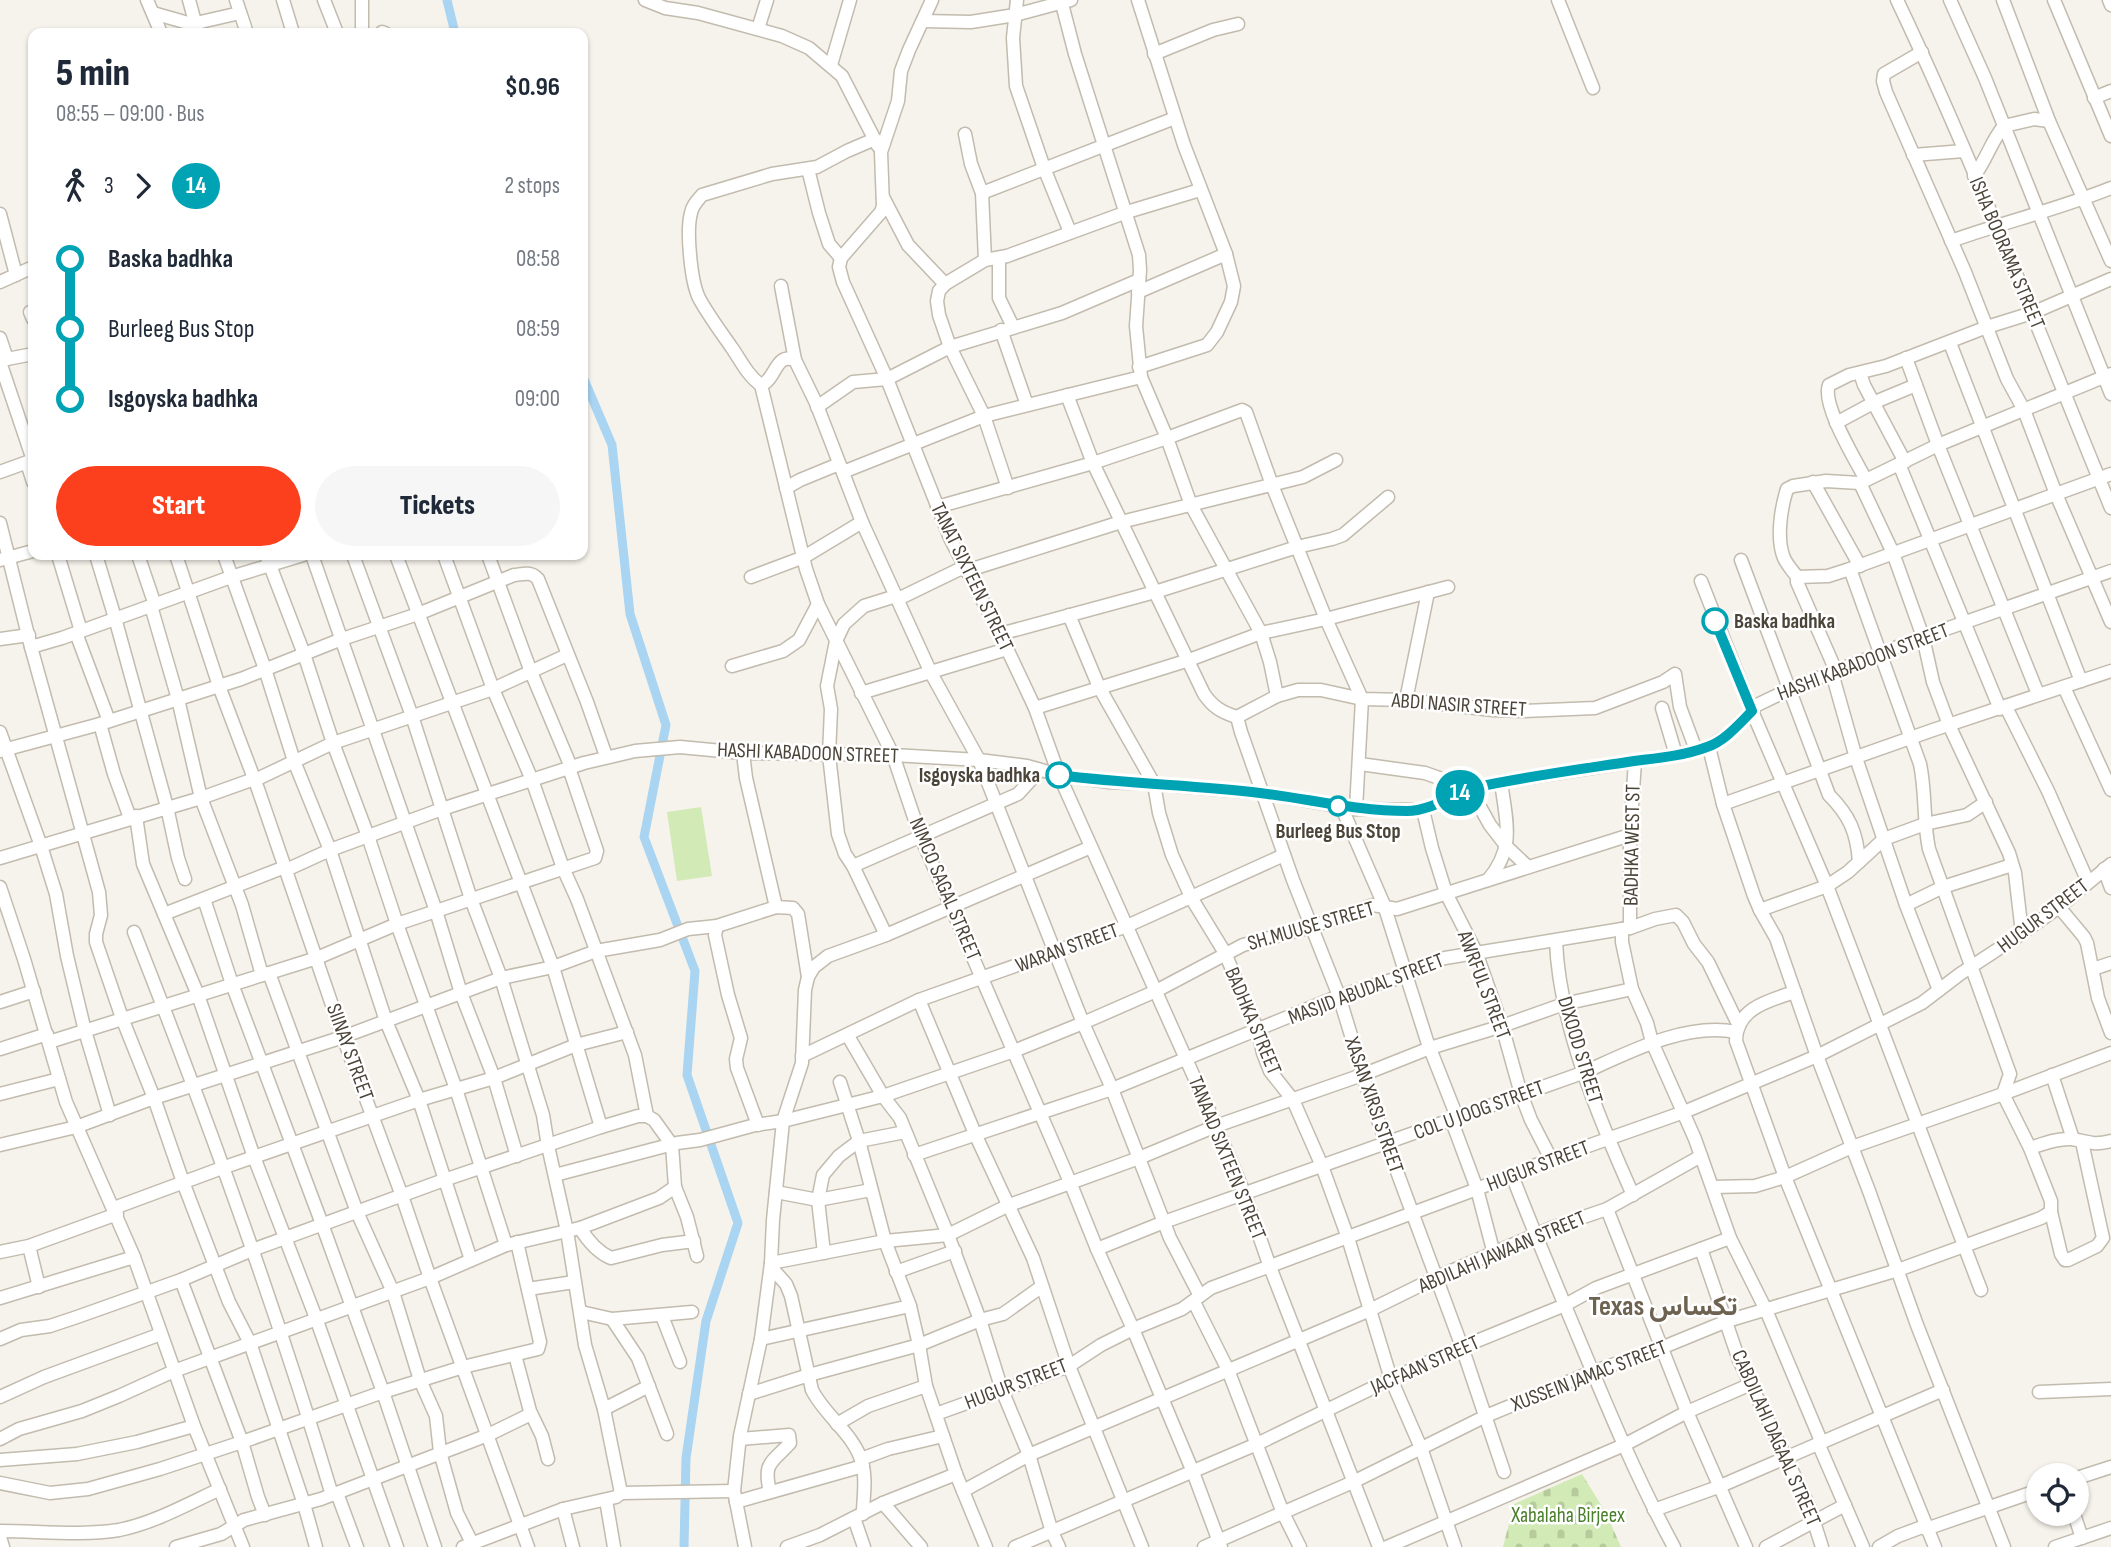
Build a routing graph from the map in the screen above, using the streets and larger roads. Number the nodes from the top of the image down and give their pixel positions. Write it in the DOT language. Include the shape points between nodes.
graph roads {
  1 [pos="147,0"];
  2 [pos="190,0"];
  3 [pos="283,0"];
  4 [pos="324,0"];
  5 [pos="362,0"];
  6 [pos="645,0"];
  7 [pos="767,0"];
  8 [pos="850,0"];
  9 [pos="932,0"];
  10 [pos="1017,0"];
  11 [pos="1138,0"];
  12 [pos="1558,0"];
  13 [pos="1897,0"];
  14 [pos="1950,0"];
  15 [pos="2003,0"];
  16 [pos="2054,0"];
  17 [pos="2109,0"];
  18 [pos="1065,1"];
  19 [pos="2111,5"];
  20 [pos="238,6"];
  21 [pos="152,13"];
  22 [pos="1015,15"];
  23 [pos="923,21"];
  24 [pos="1238,24"];
  25 [pos="159,28"];
  26 [pos="197,28"];
  27 [pos="245,28"];
  28 [pos="291,28"];
  29 [pos="335,28"];
  30 [pos="362,28"];
  31 [pos="758,29"];
  32 [pos="1922,51"];
  33 [pos="1154,54"];
  34 [pos="831,65"];
  35 [pos="1593,88"];
  36 [pos="2111,90"];
  37 [pos="2094,98"];
  38 [pos="1175,118"];
  39 [pos="2049,121"];
  40 [pos="2004,125"];
  41 [pos="965,135"];
  42 [pos="2111,136"];
  43 [pos="875,139"];
  44 [pos="1103,145"];
  45 [pos="1964,151"];
  46 [pos="881,152"];
  47 [pos="1913,155"];
  48 [pos="1044,168"];
  49 [pos="808,169"];
  50 [pos="1975,176"];
  51 [pos="2111,188"];
  52 [pos="1200,190"];
  53 [pos="982,192"];
  54 [pos="883,197"];
  55 [pos="2083,200"];
  56 [pos="1126,212"];
  57 [pos="2038,212"];
  58 [pos="0,214"];
  59 [pos="1995,225"];
  60 [pos="1070,232"];
  61 [pos="1951,241"];
  62 [pos="1226,254"];
  63 [pos="2110,255"];
  64 [pos="841,258"];
  65 [pos="999,258"];
  66 [pos="985,260"];
  67 [pos="28,270"];
  68 [pos="16,275"];
  69 [pos="2111,279"];
  70 [pos="0,282"];
  71 [pos="945,284"];
  72 [pos="782,286"];
  73 [pos="1139,286"];
  74 [pos="2073,297"];
  75 [pos="2032,313"];
  76 [pos="1987,327"];
  77 [pos="1007,329"];
  78 [pos="0,338"];
  79 [pos="1950,342"];
  80 [pos="950,347"];
  81 [pos="28,355"];
  82 [pos="1906,358"];
  83 [pos="8,359"];
  84 [pos="795,360"];
  85 [pos="1140,372"];
  86 [pos="1860,373"];
  87 [pos="2107,375"];
  88 [pos="887,379"];
  89 [pos="1916,384"];
  90 [pos="761,385"];
  91 [pos="2064,394"];
  92 [pos="2111,394"];
  93 [pos="1067,395"];
  94 [pos="1875,402"];
  95 [pos="1027,405"];
  96 [pos="817,407"];
  97 [pos="2024,410"];
  98 [pos="984,416"];
  99 [pos="1836,423"];
  100 [pos="1984,425"];
  101 [pos="1167,438"];
  102 [pos="911,444"];
  103 [pos="1938,444"];
  104 [pos="28,451"];
  105 [pos="1336,460"];
  106 [pos="28,462"];
  107 [pos="1093,463"];
  108 [pos="1902,463"];
  109 [pos="841,468"];
  110 [pos="0,472"];
  111 [pos="2105,476"];
  112 [pos="1863,481"];
  113 [pos="1813,482"];
  114 [pos="1272,485"];
  115 [pos="786,488"];
  116 [pos="1009,488"];
  117 [pos="2056,494"];
  118 [pos="1388,497"];
  119 [pos="1191,505"];
  120 [pos="937,507"];
  121 [pos="2111,508"];
  122 [pos="2016,509"];
  123 [pos="862,522"];
  124 [pos="1121,522"];
  125 [pos="0,523"];
  126 [pos="1972,525"];
  127 [pos="1931,539"];
  128 [pos="1297,547"];
  129 [pos="28,552"];
  130 [pos="1893,553"];
  131 [pos="804,557"];
  132 [pos="5,559"];
  133 [pos="59,560"];
  134 [pos="98,560"];
  135 [pos="140,560"];
  136 [pos="178,560"];
  137 [pos="226,560"];
  138 [pos="267,560"];
  139 [pos="314,560"];
  140 [pos="355,560"];
  141 [pos="398,560"];
  142 [pos="446,560"];
  143 [pos="490,560"];
  144 [pos="1741,560"];
  145 [pos="1855,568"];
  146 [pos="965,569"];
  147 [pos="1227,569"];
  148 [pos="2111,571"];
  149 [pos="231,577"];
  150 [pos="751,577"];
  151 [pos="1797,577"];
  152 [pos="2091,578"];
  153 [pos="1701,581"];
  154 [pos="499,582"];
  155 [pos="1448,587"];
  156 [pos="1155,592"];
  157 [pos="1428,592"];
  158 [pos="189,593"];
  159 [pos="2049,593"];
  160 [pos="897,597"];
  161 [pos="459,598"];
  162 [pos="818,604"];
  163 [pos="153,605"];
  164 [pos="2005,608"];
  165 [pos="418,614"];
  166 [pos="1069,615"];
  167 [pos="116,618"];
  168 [pos="1326,619"];
  169 [pos="2111,622"];
  170 [pos="1964,623"];
  171 [pos="378,627"];
  172 [pos="79,632"];
  173 [pos="1261,633"];
  174 [pos="1000,634"];
  175 [pos="1923,637"];
  176 [pos="0,639"];
  177 [pos="342,639"];
  178 [pos="30,641"];
  179 [pos="836,641"];
  180 [pos="1007,649"];
  181 [pos="304,654"];
  182 [pos="1882,654"];
  183 [pos="567,655"];
  184 [pos="1189,660"];
  185 [pos="732,666"];
  186 [pos="265,669"];
  187 [pos="2111,671"];
  188 [pos="531,672"];
  189 [pos="1834,672"];
  190 [pos="931,673"];
  191 [pos="2081,681"];
  192 [pos="219,687"];
  193 [pos="1099,687"];
  194 [pos="2063,687"];
  195 [pos="493,688"];
  196 [pos="1790,689"];
  197 [pos="861,693"];
  198 [pos="2038,694"];
  199 [pos="1277,696"];
  200 [pos="178,699"];
  201 [pos="1362,699"];
  202 [pos="1406,700"];
  203 [pos="453,701"];
  204 [pos="1035,708"];
  205 [pos="1662,708"];
  206 [pos="2003,708"];
  207 [pos="140,710"];
  208 [pos="1752,711"];
  209 [pos="412,716"];
  210 [pos="1237,717"];
  211 [pos="104,722"];
  212 [pos="1949,724"];
  213 [pos="373,729"];
  214 [pos="0,732"];
  215 [pos="55,735"];
  216 [pos="1910,738"];
  217 [pos="333,743"];
  218 [pos="1702,749"];
  219 [pos="3,750"];
  220 [pos="743,753"];
  221 [pos="829,755"];
  222 [pos="892,755"];
  223 [pos="1676,755"];
  224 [pos="606,756"];
  225 [pos="1856,758"];
  226 [pos="979,760"];
  227 [pos="294,761"];
  228 [pos="1635,761"];
  229 [pos="1360,764"];
  230 [pos="570,767"];
  231 [pos="1819,769"];
  232 [pos="1040,770"];
  233 [pos="1059,775"];
  234 [pos="254,779"];
  235 [pos="532,780"];
  236 [pos="1501,782"];
  237 [pos="1154,783"];
  238 [pos="1782,783"];
  239 [pos="1470,789"];
  240 [pos="2111,790"];
  241 [pos="489,793"];
  242 [pos="1262,793"];
  243 [pos="201,798"];
  244 [pos="1986,802"];
  245 [pos="996,804"];
  246 [pos="1723,804"];
  247 [pos="1341,806"];
  248 [pos="167,807"];
  249 [pos="442,809"];
  250 [pos="1356,809"];
  251 [pos="1423,810"];
  252 [pos="133,817"];
  253 [pos="406,822"];
  254 [pos="1925,824"];
  255 [pos="83,833"];
  256 [pos="920,835"];
  257 [pos="1630,835"];
  258 [pos="368,836"];
  259 [pos="1884,839"];
  260 [pos="41,846"];
  261 [pos="1091,847"];
  262 [pos="1507,847"];
  263 [pos="330,850"];
  264 [pos="1284,855"];
  265 [pos="0,858"];
  266 [pos="1859,862"];
  267 [pos="2012,864"];
  268 [pos="853,866"];
  269 [pos="2108,866"];
  270 [pos="1528,867"];
  271 [pos="285,868"];
  272 [pos="563,868"];
  273 [pos="1025,876"];
  274 [pos="185,879"];
  275 [pos="1488,880"];
  276 [pos="2088,882"];
  277 [pos="520,883"];
  278 [pos="1827,886"];
  279 [pos="0,887"];
  280 [pos="235,887"];
  281 [pos="1943,887"];
  282 [pos="2111,888"];
  283 [pos="1446,893"];
  284 [pos="204,899"];
  285 [pos="471,899"];
  286 [pos="1192,899"];
  287 [pos="3,903"];
  288 [pos="1384,905"];
  289 [pos="1906,905"];
  290 [pos="2059,906"];
  291 [pos="776,907"];
  292 [pos="951,908"];
  293 [pos="1760,910"];
  294 [pos="436,911"];
  295 [pos="164,914"];
  296 [pos="397,925"];
  297 [pos="717,926"];
  298 [pos="1127,926"];
  299 [pos="1311,927"];
  300 [pos="1626,929"];
  301 [pos="134,932"];
  302 [pos="2022,933"];
  303 [pos="886,935"];
  304 [pos="358,941"];
  305 [pos="1556,941"];
  306 [pos="596,951"];
  307 [pos="1055,951"];
  308 [pos="1476,953"];
  309 [pos="1225,954"];
  310 [pos="317,958"];
  311 [pos="2111,964"];
  312 [pos="1973,966"];
  313 [pos="553,967"];
  314 [pos="2093,969"];
  315 [pos="265,974"];
  316 [pos="1408,975"];
  317 [pos="807,976"];
  318 [pos="501,978"];
  319 [pos="982,978"];
  320 [pos="232,984"];
  321 [pos="1632,989"];
  322 [pos="1939,990"];
  323 [pos="34,991"];
  324 [pos="1156,991"];
  325 [pos="1795,992"];
  326 [pos="461,993"];
  327 [pos="198,995"];
  328 [pos="1339,996"];
  329 [pos="919,1000"];
  330 [pos="0,1002"];
  331 [pos="1564,1004"];
  332 [pos="163,1005"];
  333 [pos="427,1006"];
  334 [pos="122,1018"];
  335 [pos="386,1021"];
  336 [pos="1083,1023"];
  337 [pos="1502,1026"];
  338 [pos="1881,1026"];
  339 [pos="1737,1029"];
  340 [pos="85,1031"];
  341 [pos="1258,1031"];
  342 [pos="627,1032"];
  343 [pos="2111,1033"];
  344 [pos="848,1036"];
  345 [pos="343,1037"];
  346 [pos="48,1038"];
  347 [pos="1652,1042"];
  348 [pos="576,1045"];
  349 [pos="1430,1048"];
  350 [pos="0,1049"];
  351 [pos="298,1050"];
  352 [pos="1014,1051"];
  353 [pos="2111,1053"];
  354 [pos="802,1056"];
  355 [pos="1817,1056"];
  356 [pos="1186,1059"];
  357 [pos="262,1063"];
  358 [pos="527,1065"];
  359 [pos="1585,1072"];
  360 [pos="949,1073"];
  361 [pos="226,1075"];
  362 [pos="1362,1075"];
  363 [pos="2052,1075"];
  364 [pos="494,1078"];
  365 [pos="59,1079"];
  366 [pos="839,1082"];
  367 [pos="1750,1084"];
  368 [pos="194,1085"];
  369 [pos="456,1089"];
  370 [pos="1112,1089"];
  371 [pos="0,1094"];
  372 [pos="1521,1094"];
  373 [pos="2003,1094"];
  374 [pos="883,1096"];
  375 [pos="154,1098"];
  376 [pos="419,1100"];
  377 [pos="1293,1100"];
  378 [pos="847,1105"];
  379 [pos="1040,1111"];
  380 [pos="1684,1112"];
  381 [pos="110,1115"];
  382 [pos="373,1116"];
  383 [pos="647,1116"];
  384 [pos="1454,1118"];
  385 [pos="783,1121"];
  386 [pos="1918,1122"];
  387 [pos="758,1125"];
  388 [pos="1216,1126"];
  389 [pos="76,1127"];
  390 [pos="601,1127"];
  391 [pos="328,1132"];
  392 [pos="905,1132"];
  393 [pos="976,1136"];
  394 [pos="1608,1139"];
  395 [pos="2078,1140"];
  396 [pos="859,1141"];
  397 [pos="2111,1141"];
  398 [pos="1386,1143"];
  399 [pos="0,1145"];
  400 [pos="292,1145"];
  401 [pos="672,1145"];
  402 [pos="548,1146"];
  403 [pos="1852,1147"];
  404 [pos="2030,1148"];
  405 [pos="914,1155"];
  406 [pos="517,1156"];
  407 [pos="1702,1156"];
  408 [pos="254,1157"];
  409 [pos="1139,1158"];
  410 [pos="1551,1159"];
  411 [pos="1322,1166"];
  412 [pos="222,1168"];
  413 [pos="481,1168"];
  414 [pos="555,1175"];
  415 [pos="1513,1175"];
  416 [pos="1786,1177"];
  417 [pos="444,1180"];
  418 [pos="183,1182"];
  419 [pos="1070,1182"];
  420 [pos="675,1187"];
  421 [pos="1713,1187"];
  422 [pos="1477,1189"];
  423 [pos="872,1190"];
  424 [pos="776,1192"];
  425 [pos="1245,1195"];
  426 [pos="1633,1195"];
  427 [pos="402,1196"];
  428 [pos="818,1200"];
  429 [pos="1007,1206"];
  430 [pos="1607,1209"];
  431 [pos="115,1211"];
  432 [pos="357,1212"];
  433 [pos="2051,1212"];
  434 [pos="1411,1213"];
  435 [pos="1164,1222"];
  436 [pos="323,1224"];
  437 [pos="574,1230"];
  438 [pos="948,1235"];
  439 [pos="1535,1235"];
  440 [pos="286,1237"];
  441 [pos="1348,1238"];
  442 [pos="1730,1238"];
  443 [pos="694,1241"];
  444 [pos="885,1241"];
  445 [pos="512,1244"];
  446 [pos="1965,1245"];
  447 [pos="29,1246"];
  448 [pos="1097,1249"];
  449 [pos="1701,1249"];
  450 [pos="252,1250"];
  451 [pos="955,1251"];
  452 [pos="0,1252"];
  453 [pos="824,1253"];
  454 [pos="1494,1254"];
  455 [pos="697,1256"];
  456 [pos="135,1257"];
  457 [pos="471,1260"];
  458 [pos="215,1265"];
  459 [pos="771,1265"];
  460 [pos="1270,1267"];
  461 [pos="1898,1270"];
  462 [pos="896,1272"];
  463 [pos="1633,1275"];
  464 [pos="430,1278"];
  465 [pos="1435,1278"];
  466 [pos="181,1280"];
  467 [pos="574,1282"];
  468 [pos="39,1287"];
  469 [pos="1041,1287"];
  470 [pos="528,1289"];
  471 [pos="1981,1290"];
  472 [pos="147,1291"];
  473 [pos="393,1292"];
  474 [pos="1831,1292"];
  475 [pos="0,1298"];
  476 [pos="1197,1299"];
  477 [pos="1565,1305"];
  478 [pos="352,1306"];
  479 [pos="910,1306"];
  480 [pos="1370,1310"];
  481 [pos="1766,1310"];
  482 [pos="581,1312"];
  483 [pos="692,1312"];
  484 [pos="662,1316"];
  485 [pos="316,1318"];
  486 [pos="612,1319"];
  487 [pos="980,1320"];
  488 [pos="1727,1321"];
  489 [pos="1133,1329"];
  490 [pos="799,1331"];
  491 [pos="279,1332"];
  492 [pos="161,1334"];
  493 [pos="0,1339"];
  494 [pos="761,1339"];
  495 [pos="1297,1339"];
  496 [pos="250,1343"];
  497 [pos="919,1345"];
  498 [pos="1462,1347"];
  499 [pos="1661,1348"];
  500 [pos="515,1355"];
  501 [pos="210,1359"];
  502 [pos="680,1362"];
  503 [pos="1069,1366"];
  504 [pos="463,1367"];
  505 [pos="1228,1370"];
  506 [pos="174,1371"];
  507 [pos="1592,1372"];
  508 [pos="808,1375"];
  509 [pos="1391,1379"];
  510 [pos="420,1380"];
  511 [pos="1751,1384"];
  512 [pos="649,1386"];
  513 [pos="926,1386"];
  514 [pos="2111,1389"];
  515 [pos="1002,1390"];
  516 [pos="1943,1390"];
  517 [pos="383,1392"];
  518 [pos="2039,1392"];
  519 [pos="749,1394"];
  520 [pos="0,1397"];
  521 [pos="1162,1400"];
  522 [pos="348,1405"];
  523 [pos="604,1409"];
  524 [pos="1326,1411"];
  525 [pos="1687,1412"];
  526 [pos="531,1414"];
  527 [pos="936,1414"];
  528 [pos="1882,1415"];
  529 [pos="1486,1416"];
  530 [pos="309,1418"];
  531 [pos="837,1424"];
  532 [pos="194,1426"];
  533 [pos="278,1428"];
  534 [pos="1093,1428"];
  535 [pos="667,1434"];
  536 [pos="488,1435"];
  537 [pos="943,1436"];
  538 [pos="0,1439"];
  539 [pos="740,1439"];
  540 [pos="243,1442"];
  541 [pos="1819,1442"];
  542 [pos="1257,1444"];
  543 [pos="1623,1445"];
  544 [pos="1421,1448"];
  545 [pos="0,1452"];
  546 [pos="440,1452"];
  547 [pos="205,1453"];
  548 [pos="1029,1455"];
  549 [pos="1784,1457"];
  550 [pos="548,1459"];
  551 [pos="0,1460"];
  552 [pos="862,1462"];
  553 [pos="408,1466"];
  554 [pos="2111,1467"];
  555 [pos="1193,1472"];
  556 [pos="1504,1472"];
  557 [pos="956,1474"];
  558 [pos="2089,1474"];
  559 [pos="373,1478"];
  560 [pos="1353,1482"];
  561 [pos="0,1483"];
  562 [pos="1718,1487"];
  563 [pos="220,1489"];
  564 [pos="963,1491"];
  565 [pos="770,1492"];
  566 [pos="621,1493"];
  567 [pos="335,1494"];
  568 [pos="2026,1494"];
  569 [pos="735,1496"];
  570 [pos="606,1500"];
  571 [pos="1124,1502"];
  572 [pos="883,1503"];
  573 [pos="304,1504"];
  574 [pos="1845,1505"];
  575 [pos="1989,1507"];
  576 [pos="563,1509"];
  577 [pos="1654,1510"];
  578 [pos="1283,1513"];
  579 [pos="265,1515"];
  580 [pos="858,1516"];
  581 [pos="1445,1522"];
  582 [pos="1814,1522"];
  583 [pos="521,1524"];
  584 [pos="234,1526"];
  585 [pos="2078,1526"];
  586 [pos="1926,1527"];
  587 [pos="2111,1528"];
  588 [pos="0,1531"];
  589 [pos="1052,1532"];
  590 [pos="0,1537"];
  591 [pos="2082,1538"];
  592 [pos="1220,1544"];
  593 [pos="470,1546"];
  594 [pos="920,1546"];
  595 [pos="3,1547"];
  596 [pos="176,1547"];
  597 [pos="243,1547"];
  598 [pos="316,1547"];
  599 [pos="358,1547"];
  600 [pos="397,1547"];
  601 [pos="435,1547"];
  602 [pos="528,1547"];
  603 [pos="573,1547"];
  604 [pos="614,1547"];
  605 [pos="745,1547"];
  606 [pos="787,1547"];
  607 [pos="864,1547"];
  608 [pos="986,1547"];
  609 [pos="1015,1547"];
  610 [pos="1059,1547"];
  611 [pos="1142,1547"];
  612 [pos="1204,1547"];
  613 [pos="1300,1547"];
  614 [pos="1379,1547"];
  615 [pos="1387,1547"];
  616 [pos="1455,1547"];
  617 [pos="1674,1547"];
  618 [pos="1746,1547"];
  619 [pos="1766,1547"];
  620 [pos="1822,1547"];
  621 [pos="1863,1547"];
  622 [pos="1879,1547"];
  623 [pos="1935,1547"];
  624 [pos="2004,1547"];
  625 [pos="2055,1547"];
  1 -- 21 [label="street"];
  2 -- 26 [label="street"];
  3 -- 28 [label="street"];
  4 -- 29 [label="street"];
  5 -- 30 [label="street"];
  6 -- 31 [label="street"];
  7 -- 31 [label="street"];
  8 -- 34 [label="street"];
  9 -- 23 [label="street"];
  10 -- 22 [label="street"];
  11 -- 33 [label="street"];
  12 -- 35 [label="street"];
  13 -- 32 [label="street, ISHA BOORAMA STREET"];
  14 -- 40 [label="street"];
  15 -- 39 [label="street"];
  16 -- 37 [label="street"];
  17 -- 19 [label="street"];
  18 -- 22 [label="street"];
  18 -- 44 [label="street" via="1075,54"];
  20 -- 26 [label="street"];
  20 -- 27 [label="street"];
  21 -- 25 [label="street"];
  21 -- 26 [label="street"];
  22 -- 23 [label="street" via="971,22"];
  22 -- 48 [label="street" via="1016,86"];
  23 -- 46 [label="street" via="901,71 898,101"];
  24 -- 33 [label="street"];
  31 -- 34 [label="street" via="809,48"];
  32 -- 45 [label="street, ISHA BOORAMA STREET"];
  32 -- 47 [label="street" via="1884,74 1883,81"];
  33 -- 38 [label="street"];
  34 -- 43 [label="street" via="842,76"];
  36 -- 37 [label="street"];
  37 -- 42 [label="street"];
  38 -- 44 [label="street"];
  38 -- 52 [label="street"];
  39 -- 40 [label="street"];
  39 -- 55 [label="street"];
  40 -- 50 [label="street"];
  40 -- 57 [label="street"];
  41 -- 53 [label="street"];
  43 -- 46 [label="street"];
  43 -- 49 [label="street"];
  44 -- 48 [label="street"];
  44 -- 56 [label="street"];
  45 -- 47 [label="street"];
  45 -- 50 [label="street, ISHA BOORAMA STREET"];
  46 -- 54 [label="street"];
  47 -- 61 [label="street"];
  48 -- 53 [label="street"];
  48 -- 60 [label="street"];
  49 -- 64 [label="street" via="829,244"];
  49 -- 90 [label="street" via="702,195 691,213 696,291"];
  50 -- 59 [label="street, ISHA BOORAMA STREET"];
  51 -- 55 [label="street"];
  52 -- 56 [label="street"];
  52 -- 62 [label="street"];
  53 -- 66 [label="street"];
  54 -- 64 [label="street" via="881,212"];
  54 -- 71 [label="street" via="908,245"];
  55 -- 57 [label="street"];
  55 -- 63 [label="street"];
  56 -- 60 [label="street"];
  56 -- 73 [label="street" via="1139,255"];
  57 -- 59 [label="street"];
  57 -- 74 [label="street"];
  58 -- 68 [label="street"];
  59 -- 61 [label="street"];
  59 -- 75 [label="street, ISHA BOORAMA STREET"];
  60 -- 65 [label="street"];
  61 -- 76 [label="street"];
  62 -- 73 [label="street"];
  62 -- 85 [label="street" via="1234,286 1213,340"];
  64 -- 88 [label="street, TANAT SIXTEEN STREET" via="845,290"];
  65 -- 66 [label="street"];
  65 -- 77 [label="street" via="999,298"];
  66 -- 71 [label="street"];
  67 -- 68 [label="street"];
  68 -- 70 [label="street"];
  69 -- 74 [label="street"];
  71 -- 80 [label="street" via="937,301"];
  72 -- 84 [label="street"];
  73 -- 77 [label="street"];
  73 -- 85 [label="street"];
  74 -- 75 [label="street"];
  74 -- 87 [label="street"];
  75 -- 76 [label="street"];
  75 -- 91 [label="street, ISHA BOORAMA STREET"];
  76 -- 79 [label="street"];
  76 -- 97 [label="street"];
  77 -- 80 [label="street"];
  77 -- 95 [label="street"];
  78 -- 83 [label="street"];
  79 -- 82 [label="street"];
  79 -- 100 [label="street"];
  80 -- 88 [label="street"];
  80 -- 98 [label="street"];
  81 -- 83 [label="street"];
  82 -- 86 [label="street"];
  82 -- 89 [label="street"];
  83 -- 104 [label="street" via="0,362"];
  84 -- 90 [label="street" via="779,362 770,380"];
  84 -- 96 [label="street"];
  85 -- 93 [label="street"];
  85 -- 101 [label="street"];
  86 -- 94 [label="street"];
  86 -- 99 [label="street" via="1838,379 1827,389"];
  87 -- 91 [label="street"];
  87 -- 92 [label="street"];
  88 -- 96 [label="street" via="853,382"];
  88 -- 102 [label="street, TANAT SIXTEEN STREET"];
  89 -- 94 [label="street"];
  89 -- 103 [label="street"];
  90 -- 115 [label="street, NIMCO SAGAL STREET"];
  91 -- 97 [label="street"];
  91 -- 111 [label="street, ISHA BOORAMA STREET"];
  93 -- 95 [label="street"];
  93 -- 107 [label="street"];
  94 -- 99 [label="street"];
  94 -- 108 [label="street"];
  95 -- 98 [label="street"];
  96 -- 109 [label="street"];
  97 -- 100 [label="street"];
  97 -- 117 [label="street"];
  98 -- 102 [label="street"];
  98 -- 116 [label="street"];
  99 -- 112 [label="street"];
  100 -- 103 [label="street"];
  100 -- 122 [label="street"];
  101 -- 107 [label="street"];
  101 -- 114 [label="street" via="1242,410"];
  101 -- 119 [label="street"];
  102 -- 109 [label="street"];
  102 -- 120 [label="street, TANAT SIXTEEN STREET"];
  103 -- 108 [label="street"];
  103 -- 126 [label="street"];
  105 -- 114 [label="street" via="1303,477"];
  106 -- 110 [label="street"];
  107 -- 116 [label="street"];
  107 -- 124 [label="street"];
  108 -- 112 [label="street"];
  108 -- 127 [label="street"];
  109 -- 115 [label="street"];
  109 -- 123 [label="street"];
  111 -- 117 [label="street"];
  111 -- 121 [label="street, ISHA BOORAMA STREET"];
  112 -- 113 [label="street"];
  112 -- 130 [label="street"];
  113 -- 145 [label="street"];
  113 -- 151 [label="street" via="1787,489 1781,507 1784,559"];
  114 -- 119 [label="street"];
  114 -- 128 [label="street"];
  115 -- 131 [label="street, NIMCO SAGAL STREET"];
  116 -- 120 [label="street"];
  117 -- 122 [label="street"];
  117 -- 152 [label="street"];
  118 -- 128 [label="street" via="1343,535"];
  119 -- 124 [label="street"];
  119 -- 147 [label="street"];
  120 -- 146 [label="street, TANAT SIXTEEN STREET"];
  122 -- 126 [label="street"];
  122 -- 159 [label="street"];
  123 -- 131 [label="street"];
  123 -- 160 [label="street"];
  124 -- 146 [label="street"];
  124 -- 156 [label="street"];
  125 -- 132 [label="street"];
  126 -- 127 [label="street"];
  126 -- 164 [label="street"];
  127 -- 130 [label="street"];
  127 -- 170 [label="street"];
  128 -- 147 [label="street"];
  128 -- 168 [label="street"];
  129 -- 132 [label="street"];
  130 -- 145 [label="street"];
  130 -- 175 [label="street"];
  131 -- 150 [label="street"];
  131 -- 162 [label="street, NIMCO SAGAL STREET"];
  132 -- 178 [label="street"];
  133 -- 172 [label="street"];
  134 -- 167 [label="street"];
  135 -- 163 [label="street"];
  136 -- 158 [label="street, SIINAY STREET"];
  137 -- 149 [label="street"];
  138 -- 149 [label="street"];
  138 -- 181 [label="street"];
  139 -- 177 [label="street"];
  140 -- 171 [label="street"];
  141 -- 165 [label="street"];
  142 -- 161 [label="street"];
  143 -- 154 [label="street"];
  144 -- 196 [label="street"];
  145 -- 151 [label="street" via="1828,576"];
  145 -- 182 [label="street"];
  146 -- 160 [label="street"];
  146 -- 174 [label="street, TANAT SIXTEEN STREET"];
  147 -- 156 [label="street"];
  147 -- 173 [label="street"];
  148 -- 152 [label="street, HASHI KABADOON STREET"];
  149 -- 158 [label="street"];
  149 -- 186 [label="street"];
  151 -- 189 [label="street"];
  152 -- 159 [label="street, HASHI KABADOON STREET"];
  152 -- 169 [label="street"];
  153 -- 208 [label="street"];
  154 -- 161 [label="street"];
  154 -- 183 [label="street" via="534,574"];
  154 -- 188 [label="street"];
  155 -- 157 [label="street"];
  156 -- 166 [label="street"];
  156 -- 184 [label="street"];
  157 -- 168 [label="street"];
  157 -- 202 [label="street"];
  158 -- 163 [label="street"];
  158 -- 192 [label="street, SIINAY STREET"];
  159 -- 164 [label="street, HASHI KABADOON STREET"];
  159 -- 191 [label="street"];
  160 -- 179 [label="street" via="855,613"];
  160 -- 190 [label="street"];
  161 -- 165 [label="street"];
  161 -- 195 [label="street"];
  162 -- 179 [label="street, NIMCO SAGAL STREET"];
  162 -- 185 [label="street" via="799,640 783,651"];
  163 -- 167 [label="street"];
  163 -- 200 [label="street"];
  164 -- 170 [label="street, HASHI KABADOON STREET"];
  164 -- 198 [label="street"];
  165 -- 171 [label="street"];
  165 -- 203 [label="street"];
  166 -- 174 [label="street"];
  166 -- 193 [label="street"];
  167 -- 172 [label="street"];
  167 -- 207 [label="street"];
  168 -- 173 [label="street"];
  168 -- 201 [label="street"];
  170 -- 175 [label="street, HASHI KABADOON STREET"];
  170 -- 206 [label="street"];
  171 -- 177 [label="street"];
  171 -- 209 [label="street"];
  172 -- 178 [label="street"];
  172 -- 211 [label="street"];
  173 -- 184 [label="street"];
  173 -- 199 [label="street"];
  174 -- 180 [label="street, TANAT SIXTEEN STREET"];
  175 -- 182 [label="street, HASHI KABADOON STREET"];
  175 -- 212 [label="street"];
  176 -- 178 [label="street"];
  177 -- 181 [label="street"];
  177 -- 213 [label="street"];
  178 -- 215 [label="street"];
  179 -- 197 [label="street, NIMCO SAGAL STREET"];
  179 -- 221 [label="street" via="827,686"];
  180 -- 190 [label="street"];
  180 -- 204 [label="street, TANAT SIXTEEN STREET"];
  181 -- 186 [label="street"];
  181 -- 217 [label="street"];
  182 -- 189 [label="street, HASHI KABADOON STREET"];
  182 -- 216 [label="street"];
  183 -- 188 [label="street"];
  183 -- 224 [label="street"];
  184 -- 193 [label="street"];
  184 -- 210 [label="street" via="1212,705"];
  186 -- 192 [label="street"];
  186 -- 227 [label="street"];
  187 -- 191 [label="street"];
  188 -- 195 [label="street"];
  188 -- 230 [label="street"];
  189 -- 196 [label="street, HASHI KABADOON STREET"];
  189 -- 225 [label="street"];
  190 -- 197 [label="street"];
  190 -- 226 [label="street"];
  191 -- 194 [label="street"];
  192 -- 200 [label="street"];
  192 -- 234 [label="street, SIINAY STREET"];
  193 -- 204 [label="street"];
  193 -- 237 [label="street"];
  194 -- 198 [label="street"];
  194 -- 240 [label="street"];
  195 -- 203 [label="street"];
  195 -- 235 [label="street"];
  196 -- 208 [label="street, HASHI KABADOON STREET"];
  196 -- 231 [label="street"];
  197 -- 222 [label="street, NIMCO SAGAL STREET"];
  198 -- 206 [label="street"];
  199 -- 201 [label="street, ABDI NASIR STREET" via="1321,690"];
  199 -- 210 [label="street, ABDI NASIR STREET"];
  200 -- 207 [label="street"];
  200 -- 243 [label="street"];
  201 -- 202 [label="street, ABDI NASIR STREET"];
  201 -- 229 [label="street"];
  202 -- 218 [label="street, ABDI NASIR STREET" via="1493,710 1595,708 1675,674 1680,706"];
  203 -- 209 [label="street"];
  203 -- 241 [label="street"];
  204 -- 233 [label="street, TANAT SIXTEEN STREET"];
  205 -- 223 [label="street"];
  206 -- 212 [label="street"];
  206 -- 276 [label="street" via="2048,791"];
  207 -- 211 [label="street"];
  207 -- 248 [label="street"];
  208 -- 218 [label="street, HASHI KABADOON STREET" via="1730,733"];
  208 -- 238 [label="street"];
  209 -- 213 [label="street"];
  209 -- 249 [label="street"];
  210 -- 242 [label="street, XASAN XIRSI STREET"];
  211 -- 215 [label="street"];
  211 -- 252 [label="street" via="114,774"];
  212 -- 216 [label="street"];
  212 -- 244 [label="street"];
  213 -- 217 [label="street"];
  213 -- 253 [label="street"];
  214 -- 219 [label="street"];
  215 -- 219 [label="street"];
  215 -- 255 [label="street"];
  216 -- 225 [label="street"];
  216 -- 254 [label="street" via="1925,784"];
  217 -- 227 [label="street"];
  217 -- 258 [label="street"];
  218 -- 223 [label="street, HASHI KABADOON STREET"];
  218 -- 246 [label="street"];
  219 -- 260 [label="street"];
  220 -- 221 [label="street, HASHI KABADOON STREET"];
  220 -- 224 [label="street, HASHI KABADOON STREET" via="680,747"];
  220 -- 291 [label="street"];
  221 -- 222 [label="street, HASHI KABADOON STREET"];
  221 -- 268 [label="street" via="838,834"];
  222 -- 226 [label="street, HASHI KABADOON STREET"];
  222 -- 256 [label="street, NIMCO SAGAL STREET"];
  223 -- 228 [label="street, HASHI KABADOON STREET"];
  224 -- 230 [label="street, HASHI KABADOON STREET"];
  225 -- 231 [label="street"];
  225 -- 259 [label="street"];
  226 -- 232 [label="street, HASHI KABADOON STREET"];
  226 -- 245 [label="street"];
  227 -- 234 [label="street"];
  227 -- 263 [label="street"];
  228 -- 236 [label="street, HASHI KABADOON STREET"];
  228 -- 257 [label="street, BADHKA WEST ST"];
  229 -- 239 [label="street" via="1425,773"];
  229 -- 250 [label="street"];
  230 -- 235 [label="street, HASHI KABADOON STREET"];
  230 -- 272 [label="street" via="597,854"];
  231 -- 238 [label="street"];
  231 -- 266 [label="street" via="1829,795 1849,820"];
  232 -- 233 [label="street, HASHI KABADOON STREET"];
  232 -- 245 [label="street" via="1018,793"];
  233 -- 237 [label="street, HASHI KABADOON STREET"];
  233 -- 261 [label="street, TANAAD SIXTEEN STREET"];
  234 -- 243 [label="street"];
  234 -- 271 [label="street, SIINAY STREET"];
  235 -- 241 [label="street, HASHI KABADOON STREET"];
  235 -- 272 [label="street"];
  236 -- 239 [label="street, HASHI KABADOON STREET"];
  236 -- 262 [label="street"];
  237 -- 242 [label="street, HASHI KABADOON STREET"];
  237 -- 286 [label="street, BADHKA STREET" via="1158,813"];
  238 -- 246 [label="street"];
  238 -- 278 [label="street"];
  239 -- 251 [label="street, HASHI KABADOON STREET"];
  239 -- 262 [label="street"];
  241 -- 249 [label="street, HASHI KABADOON STREET"];
  241 -- 277 [label="street"];
  242 -- 247 [label="street, HASHI KABADOON STREET"];
  242 -- 264 [label="street, XASAN XIRSI STREET"];
  243 -- 248 [label="street"];
  243 -- 280 [label="street"];
  244 -- 254 [label="street" via="1967,815"];
  244 -- 267 [label="street"];
  245 -- 256 [label="street"];
  245 -- 273 [label="street"];
  246 -- 293 [label="street"];
  247 -- 250 [label="street, HASHI KABADOON STREET"];
  247 -- 288 [label="street"];
  248 -- 252 [label="street"];
  248 -- 274 [label="street"];
  249 -- 253 [label="street, HASHI KABADOON STREET"];
  249 -- 285 [label="street"];
  250 -- 251 [label="street, HASHI KABADOON STREET"];
  251 -- 283 [label="street, AWRFUL STREET"];
  252 -- 255 [label="street"];
  252 -- 295 [label="street" via="143,864"];
  253 -- 258 [label="street, HASHI KABADOON STREET"];
  253 -- 294 [label="street"];
  254 -- 259 [label="street"];
  254 -- 281 [label="street"];
  255 -- 260 [label="street"];
  255 -- 334 [label="street" via="99,892 96,942"];
  256 -- 268 [label="street"];
  256 -- 292 [label="street, NIMCO SAGAL STREET"];
  257 -- 270 [label="street, SH.MUUSE STREET"];
  257 -- 300 [label="street, BADHKA WEST ST"];
  258 -- 263 [label="street, HASHI KABADOON STREET"];
  258 -- 296 [label="street"];
  259 -- 266 [label="street"];
  259 -- 289 [label="street"];
  260 -- 265 [label="street"];
  260 -- 340 [label="street"];
  261 -- 273 [label="street"];
  261 -- 298 [label="street, TANAAD SIXTEEN STREET"];
  262 -- 270 [label="street"];
  262 -- 275 [label="street"];
  263 -- 271 [label="street, HASHI KABADOON STREET"];
  263 -- 304 [label="street"];
  264 -- 286 [label="street, WARAN STREET"];
  264 -- 299 [label="street, XASAN XIRSI STREET"];
  266 -- 278 [label="street"];
  267 -- 281 [label="street"];
  267 -- 302 [label="street"];
  268 -- 303 [label="street"];
  269 -- 276 [label="street, HUGUR STREET"];
  269 -- 282 [label="street"];
  270 -- 275 [label="street, SH.MUUSE STREET"];
  271 -- 280 [label="street, HASHI KABADOON STREET"];
  271 -- 310 [label="street, SIINAY STREET"];
  272 -- 277 [label="street"];
  272 -- 306 [label="street"];
  273 -- 292 [label="street"];
  273 -- 307 [label="street"];
  275 -- 283 [label="street, SH.MUUSE STREET"];
  276 -- 290 [label="street, HUGUR STREET"];
  277 -- 285 [label="street"];
  277 -- 313 [label="street"];
  278 -- 293 [label="street"];
  278 -- 338 [label="street"];
  279 -- 287 [label="street"];
  280 -- 284 [label="street, HASHI KABADOON STREET"];
  280 -- 315 [label="street"];
  281 -- 289 [label="street"];
  281 -- 312 [label="street"];
  283 -- 288 [label="street, SH.MUUSE STREET" via="1397,908"];
  283 -- 308 [label="street, AWRFUL STREET"];
  284 -- 295 [label="street, HASHI KABADOON STREET"];
  284 -- 320 [label="street"];
  285 -- 294 [label="street"];
  285 -- 318 [label="street"];
  286 -- 298 [label="street, WARAN STREET"];
  286 -- 309 [label="street, BADHKA STREET"];
  287 -- 323 [label="street"];
  288 -- 299 [label="street, SH.MUUSE STREET"];
  288 -- 316 [label="street"];
  289 -- 322 [label="street"];
  290 -- 302 [label="street, HUGUR STREET"];
  290 -- 314 [label="street" via="2084,937"];
  291 -- 297 [label="street"];
  291 -- 317 [label="street" via="793,908 798,914"];
  292 -- 303 [label="street"];
  292 -- 319 [label="street, NIMCO SAGAL STREET"];
  293 -- 325 [label="street" via="1776,938"];
  294 -- 296 [label="street"];
  294 -- 326 [label="street"];
  295 -- 327 [label="street"];
  296 -- 304 [label="street"];
  296 -- 333 [label="street"];
  297 -- 306 [label="street"];
  297 -- 387 [label="street" via="728,995 741,1038 737,1068"];
  298 -- 307 [label="street, WARAN STREET"];
  298 -- 324 [label="street, TANAAD SIXTEEN STREET"];
  299 -- 309 [label="street, SH.MUUSE STREET"];
  299 -- 328 [label="street, XASAN XIRSI STREET"];
  300 -- 305 [label="street, MASJID ABUDAL STREET"];
  300 -- 321 [label="street, BADHKA WEST ST" via="1622,942"];
  300 -- 339 [label="street, MASJID ABUDAL STREET" via="1676,915 1707,962"];
  301 -- 332 [label="street"];
  302 -- 312 [label="street, HUGUR STREET"];
  303 -- 317 [label="street" via="828,956"];
  304 -- 310 [label="street"];
  304 -- 335 [label="street"];
  305 -- 308 [label="street, MASJID ABUDAL STREET"];
  305 -- 331 [label="street, DIXOOD STREET"];
  306 -- 313 [label="street"];
  306 -- 342 [label="street"];
  307 -- 319 [label="street, WARAN STREET"];
  307 -- 336 [label="street"];
  308 -- 316 [label="street, MASJID ABUDAL STREET" via="1445,958"];
  308 -- 337 [label="street, AWRFUL STREET"];
  309 -- 324 [label="street, SH.MUUSE STREET"];
  309 -- 341 [label="street, BADHKA STREET"];
  310 -- 315 [label="street"];
  310 -- 345 [label="street, SIINAY STREET"];
  311 -- 314 [label="street"];
  312 -- 322 [label="street, HUGUR STREET"];
  312 -- 373 [label="street" via="2010,1074"];
  313 -- 318 [label="street"];
  313 -- 348 [label="street"];
  314 -- 343 [label="street"];
  315 -- 320 [label="street"];
  315 -- 351 [label="street"];
  316 -- 328 [label="street, MASJID ABUDAL STREET"];
  316 -- 349 [label="street"];
  317 -- 354 [label="street"];
  318 -- 326 [label="street"];
  318 -- 358 [label="street"];
  319 -- 329 [label="street, WARAN STREET"];
  319 -- 352 [label="street, NIMCO SAGAL STREET"];
  320 -- 327 [label="street"];
  320 -- 357 [label="street"];
  321 -- 331 [label="street"];
  321 -- 347 [label="street, BADHKA WEST ST"];
  322 -- 338 [label="street, HUGUR STREET"];
  323 -- 330 [label="street"];
  323 -- 346 [label="street"];
  324 -- 336 [label="street, SH.MUUSE STREET"];
  324 -- 356 [label="street, TANAAD SIXTEEN STREET"];
  325 -- 339 [label="street" via="1747,1013"];
  325 -- 355 [label="street"];
  326 -- 333 [label="street"];
  326 -- 364 [label="street"];
  327 -- 332 [label="street"];
  327 -- 361 [label="street"];
  328 -- 341 [label="street, MASJID ABUDAL STREET"];
  328 -- 362 [label="street, XASAN XIRSI STREET"];
  329 -- 344 [label="street, WARAN STREET"];
  329 -- 360 [label="street"];
  331 -- 337 [label="street"];
  331 -- 359 [label="street, DIXOOD STREET"];
  332 -- 334 [label="street"];
  332 -- 368 [label="street"];
  333 -- 335 [label="street"];
  333 -- 369 [label="street"];
  334 -- 340 [label="street"];
  334 -- 375 [label="street"];
  335 -- 345 [label="street"];
  335 -- 376 [label="street"];
  336 -- 352 [label="street, SH.MUUSE STREET"];
  336 -- 370 [label="street"];
  337 -- 349 [label="street"];
  337 -- 372 [label="street, AWRFUL STREET"];
  338 -- 355 [label="street, HUGUR STREET"];
  338 -- 386 [label="street"];
  339 -- 347 [label="street, COL U JOOG STREET" via="1718,1028"];
  339 -- 367 [label="street" via="1736,1041"];
  340 -- 346 [label="street"];
  340 -- 381 [label="street"];
  341 -- 356 [label="street, MASJID ABUDAL STREET"];
  341 -- 377 [label="street, BADHKA STREET" via="1270,1071"];
  342 -- 348 [label="street"];
  342 -- 383 [label="street"];
  344 -- 354 [label="street, WARAN STREET"];
  344 -- 374 [label="street"];
  345 -- 351 [label="street"];
  345 -- 382 [label="street, SIINAY STREET"];
  346 -- 350 [label="street"];
  346 -- 365 [label="street"];
  347 -- 359 [label="street, COL U JOOG STREET"];
  347 -- 380 [label="street, BADHKA WEST ST"];
  348 -- 358 [label="street"];
  348 -- 390 [label="street"];
  349 -- 362 [label="street"];
  349 -- 384 [label="street"];
  351 -- 357 [label="street"];
  351 -- 391 [label="street"];
  352 -- 360 [label="street, SH.MUUSE STREET"];
  352 -- 379 [label="street, NIMCO SAGAL STREET"];
  353 -- 363 [label="street"];
  354 -- 385 [label="street"];
  355 -- 367 [label="street, HUGUR STREET"];
  355 -- 403 [label="street"];
  356 -- 370 [label="street, MASJID ABUDAL STREET"];
  356 -- 388 [label="street, TANAAD SIXTEEN STREET"];
  357 -- 361 [label="street"];
  357 -- 400 [label="street"];
  358 -- 364 [label="street"];
  358 -- 402 [label="street"];
  359 -- 372 [label="street, COL U JOOG STREET"];
  359 -- 394 [label="street, DIXOOD STREET"];
  360 -- 374 [label="street, SH.MUUSE STREET"];
  360 -- 393 [label="street"];
  361 -- 368 [label="street"];
  361 -- 408 [label="street"];
  362 -- 377 [label="street"];
  362 -- 398 [label="street, XASAN XIRSI STREET"];
  363 -- 373 [label="street"];
  363 -- 395 [label="street"];
  364 -- 369 [label="street"];
  364 -- 406 [label="street"];
  365 -- 371 [label="street"];
  365 -- 389 [label="street"];
  366 -- 378 [label="street"];
  367 -- 380 [label="street, HUGUR STREET"];
  367 -- 416 [label="street"];
  368 -- 375 [label="street"];
  368 -- 412 [label="street"];
  369 -- 376 [label="street"];
  369 -- 413 [label="street"];
  370 -- 379 [label="street, MASJID ABUDAL STREET"];
  370 -- 409 [label="street"];
  372 -- 384 [label="street, COL U JOOG STREET"];
  372 -- 410 [label="street, AWRFUL STREET"];
  373 -- 386 [label="street"];
  373 -- 404 [label="street"];
  374 -- 378 [label="street, SH.MUUSE STREET"];
  374 -- 392 [label="street"];
  375 -- 381 [label="street"];
  375 -- 418 [label="street"];
  376 -- 382 [label="street"];
  376 -- 417 [label="street"];
  377 -- 388 [label="street"];
  377 -- 411 [label="street, BADHKA STREET"];
  378 -- 385 [label="street, SH.MUUSE STREET"];
  378 -- 396 [label="street"];
  379 -- 393 [label="street, MASJID ABUDAL STREET"];
  379 -- 419 [label="street, NIMCO SAGAL STREET"];
  380 -- 394 [label="street, HUGUR STREET"];
  380 -- 407 [label="street, BADHKA WEST ST"];
  381 -- 389 [label="street"];
  382 -- 391 [label="street"];
  382 -- 427 [label="street, SIINAY STREET"];
  383 -- 390 [label="street"];
  383 -- 401 [label="street" via="660,1125"];
  384 -- 398 [label="street, COL U JOOG STREET"];
  384 -- 422 [label="street"];
  385 -- 387 [label="street, SH.MUUSE STREET"];
  385 -- 424 [label="street"];
  386 -- 403 [label="street"];
  386 -- 446 [label="street"];
  387 -- 401 [label="street, SH.MUUSE STREET"];
  388 -- 409 [label="street"];
  388 -- 425 [label="street, TANAAD SIXTEEN STREET"];
  389 -- 399 [label="street"];
  389 -- 431 [label="street"];
  390 -- 402 [label="street"];
  391 -- 400 [label="street"];
  391 -- 432 [label="street"];
  392 -- 396 [label="street"];
  392 -- 405 [label="street"];
  393 -- 405 [label="street, MASJID ABUDAL STREET"];
  393 -- 429 [label="street"];
  394 -- 410 [label="street, HUGUR STREET"];
  394 -- 426 [label="street, DIXOOD STREET"];
  395 -- 397 [label="street" via="2093,1145"];
  395 -- 404 [label="street"];
  395 -- 433 [label="street" via="2103,1233 2101,1243 2065,1260"];
  396 -- 423 [label="street"];
  396 -- 428 [label="street" via="823,1175"];
  398 -- 411 [label="street, COL U JOOG STREET"];
  398 -- 434 [label="street, XASAN XIRSI STREET"];
  400 -- 408 [label="street"];
  400 -- 436 [label="street"];
  401 -- 414 [label="street, SH.MUUSE STREET"];
  401 -- 420 [label="street"];
  402 -- 406 [label="street"];
  402 -- 414 [label="street"];
  403 -- 416 [label="street"];
  403 -- 461 [label="street"];
  404 -- 433 [label="street"];
  405 -- 438 [label="street"];
  406 -- 413 [label="street"];
  407 -- 421 [label="street, BADHKA WEST ST"];
  407 -- 426 [label="street, ABDILAHI JAWAAN STREET"];
  408 -- 412 [label="street"];
  408 -- 440 [label="street"];
  409 -- 419 [label="street"];
  409 -- 435 [label="street"];
  410 -- 415 [label="street, HUGUR STREET"];
  411 -- 425 [label="street, COL U JOOG STREET"];
  411 -- 441 [label="street, BADHKA STREET"];
  412 -- 418 [label="street"];
  412 -- 450 [label="street"];
  413 -- 417 [label="street"];
  413 -- 445 [label="street"];
  414 -- 437 [label="street"];
  415 -- 422 [label="street, HUGUR STREET"];
  415 -- 439 [label="street"];
  416 -- 421 [label="street" via="1755,1186"];
  416 -- 474 [label="street"];
  417 -- 427 [label="street"];
  417 -- 457 [label="street"];
  418 -- 431 [label="street"];
  418 -- 458 [label="street"];
  419 -- 429 [label="street"];
  419 -- 448 [label="street, NIMCO SAGAL STREET"];
  420 -- 437 [label="street" via="659,1198"];
  420 -- 443 [label="street"];
  421 -- 442 [label="street, BADHKA WEST ST"];
  422 -- 434 [label="street, HUGUR STREET"];
  422 -- 454 [label="street"];
  423 -- 428 [label="street"];
  423 -- 444 [label="street"];
  424 -- 428 [label="street"];
  424 -- 459 [label="street"];
  425 -- 435 [label="street, COL U JOOG STREET"];
  425 -- 460 [label="street, TANAAD SIXTEEN STREET"];
  426 -- 430 [label="street, ABDILAHI JAWAAN STREET"];
  427 -- 432 [label="street"];
  427 -- 464 [label="street, SIINAY STREET"];
  428 -- 453 [label="street"];
  429 -- 438 [label="street"];
  429 -- 469 [label="street" via="1033,1258"];
  430 -- 439 [label="street, ABDILAHI JAWAAN STREET"];
  430 -- 463 [label="street"];
  431 -- 447 [label="street"];
  431 -- 456 [label="street"];
  432 -- 436 [label="street"];
  432 -- 473 [label="street"];
  433 -- 446 [label="street, XUSSEIN JAMAC STREET"];
  434 -- 441 [label="street, HUGUR STREET"];
  434 -- 465 [label="street, XASAN XIRSI STREET"];
  435 -- 448 [label="street, COL U JOOG STREET"];
  435 -- 476 [label="street"];
  436 -- 440 [label="street"];
  436 -- 478 [label="street"];
  437 -- 443 [label="street" via="611,1258"];
  437 -- 445 [label="street"];
  437 -- 467 [label="street"];
  438 -- 444 [label="street"];
  438 -- 451 [label="street"];
  439 -- 454 [label="street, ABDILAHI JAWAAN STREET"];
  439 -- 477 [label="street"];
  440 -- 450 [label="street"];
  440 -- 485 [label="street"];
  441 -- 460 [label="street, HUGUR STREET"];
  441 -- 480 [label="street, BADHKA STREET"];
  442 -- 449 [label="street, JACFAAN STREET"];
  442 -- 481 [label="street, BADHKA WEST ST"];
  443 -- 455 [label="street"];
  444 -- 453 [label="street"];
  444 -- 462 [label="street"];
  445 -- 457 [label="street"];
  445 -- 470 [label="street"];
  446 -- 461 [label="street, XUSSEIN JAMAC STREET"];
  446 -- 471 [label="street"];
  447 -- 452 [label="street"];
  447 -- 468 [label="street"];
  448 -- 489 [label="street, NIMCO SAGAL STREET"];
  449 -- 463 [label="street, JACFAAN STREET"];
  449 -- 488 [label="street, CABDILAHI DAGAAL STREET"];
  450 -- 458 [label="street"];
  450 -- 491 [label="street"];
  451 -- 462 [label="street"];
  451 -- 487 [label="street"];
  453 -- 459 [label="street"];
  454 -- 465 [label="street, ABDILAHI JAWAAN STREET"];
  456 -- 468 [label="street"];
  456 -- 472 [label="street"];
  457 -- 464 [label="street"];
  458 -- 466 [label="street"];
  458 -- 496 [label="street"];
  459 -- 490 [label="street" via="786,1284"];
  459 -- 494 [label="street"];
  460 -- 476 [label="street, HUGUR STREET" via="1211,1288"];
  460 -- 495 [label="street, TANAAD SIXTEEN STREET"];
  461 -- 474 [label="street, XUSSEIN JAMAC STREET"];
  461 -- 516 [label="street"];
  462 -- 479 [label="street"];
  463 -- 477 [label="street, JACFAAN STREET"];
  463 -- 499 [label="street"];
  464 -- 473 [label="street"];
  464 -- 504 [label="street, SIINAY STREET"];
  465 -- 480 [label="street, ABDILAHI JAWAAN STREET"];
  465 -- 498 [label="street, XASAN XIRSI STREET"];
  466 -- 472 [label="street"];
  466 -- 501 [label="street"];
  467 -- 470 [label="street"];
  467 -- 482 [label="street"];
  468 -- 475 [label="street"];
  469 -- 487 [label="street" via="1003,1314"];
  469 -- 503 [label="street"];
  470 -- 500 [label="street" via="540,1347"];
  472 -- 492 [label="street"];
  472 -- 493 [label="street"];
  473 -- 478 [label="street"];
  473 -- 510 [label="street"];
  474 -- 481 [label="street, XUSSEIN JAMAC STREET"];
  474 -- 528 [label="street"];
  476 -- 489 [label="street, HUGUR STREET"];
  476 -- 505 [label="street"];
  477 -- 498 [label="street, JACFAAN STREET"];
  477 -- 507 [label="street"];
  478 -- 485 [label="street"];
  478 -- 517 [label="street"];
  479 -- 490 [label="street"];
  479 -- 497 [label="street"];
  480 -- 495 [label="street, ABDILAHI JAWAAN STREET"];
  480 -- 509 [label="street, BADHKA STREET"];
  481 -- 488 [label="street, XUSSEIN JAMAC STREET"];
  481 -- 541 [label="street, BADHKA WEST ST"];
  482 -- 486 [label="street"];
  482 -- 523 [label="street" via="585,1345"];
  483 -- 484 [label="street"];
  484 -- 486 [label="street"];
  484 -- 502 [label="street"];
  485 -- 491 [label="street"];
  485 -- 522 [label="street"];
  486 -- 512 [label="street"];
  487 -- 497 [label="street"];
  487 -- 515 [label="street"];
  488 -- 499 [label="street, XUSSEIN JAMAC STREET"];
  488 -- 511 [label="street, CABDILAHI DAGAAL STREET"];
  489 -- 503 [label="street, HUGUR STREET"];
  489 -- 521 [label="street, NIMCO SAGAL STREET"];
  490 -- 494 [label="street"];
  490 -- 508 [label="street"];
  491 -- 496 [label="street"];
  491 -- 530 [label="street"];
  492 -- 506 [label="street"];
  492 -- 520 [label="street"];
  494 -- 519 [label="street"];
  495 -- 505 [label="street, ABDILAHI JAWAAN STREET"];
  495 -- 524 [label="street, TANAAD SIXTEEN STREET"];
  496 -- 501 [label="street"];
  496 -- 533 [label="street"];
  497 -- 508 [label="street"];
  497 -- 513 [label="street"];
  498 -- 509 [label="street, JACFAAN STREET"];
  498 -- 529 [label="street, XASAN XIRSI STREET"];
  499 -- 507 [label="street, XUSSEIN JAMAC STREET"];
  499 -- 525 [label="street"];
  500 -- 504 [label="street"];
  500 -- 526 [label="street"];
  501 -- 506 [label="street"];
  501 -- 540 [label="street"];
  503 -- 515 [label="street, HUGUR STREET"];
  503 -- 534 [label="street"];
  504 -- 510 [label="street"];
  504 -- 536 [label="street, SIINAY STREET"];
  505 -- 521 [label="street, ABDILAHI JAWAAN STREET"];
  505 -- 542 [label="street"];
  506 -- 532 [label="street"];
  506 -- 538 [label="street" via="82,1411"];
  507 -- 529 [label="street, XUSSEIN JAMAC STREET"];
  507 -- 543 [label="street"];
  508 -- 519 [label="street"];
  508 -- 531 [label="street" via="816,1398"];
  509 -- 524 [label="street, JACFAAN STREET"];
  509 -- 544 [label="street, BADHKA STREET"];
  510 -- 517 [label="street"];
  510 -- 546 [label="street" via="436,1416"];
  511 -- 525 [label="street"];
  511 -- 549 [label="street, CABDILAHI DAGAAL STREET"];
  512 -- 523 [label="street"];
  512 -- 535 [label="street"];
  513 -- 527 [label="street"];
  513 -- 531 [label="street" via="868,1406"];
  514 -- 518 [label="street"];
  515 -- 527 [label="street, HUGUR STREET"];
  515 -- 548 [label="street"];
  516 -- 528 [label="street"];
  516 -- 575 [label="street"];
  517 -- 522 [label="street"];
  517 -- 553 [label="street"];
  519 -- 539 [label="street"];
  521 -- 534 [label="street, ABDILAHI JAWAAN STREET"];
  521 -- 555 [label="street, NIMCO SAGAL STREET"];
  522 -- 530 [label="street"];
  522 -- 559 [label="street"];
  523 -- 566 [label="street"];
  524 -- 542 [label="street, JACFAAN STREET"];
  524 -- 560 [label="street, TANAAD SIXTEEN STREET"];
  525 -- 543 [label="street"];
  525 -- 562 [label="street"];
  526 -- 536 [label="street"];
  526 -- 550 [label="street"];
  527 -- 537 [label="street"];
  528 -- 541 [label="street"];
  528 -- 586 [label="street"];
  529 -- 544 [label="street, XUSSEIN JAMAC STREET"];
  529 -- 556 [label="street, XASAN XIRSI STREET"];
  530 -- 533 [label="street"];
  530 -- 567 [label="street"];
  531 -- 552 [label="street"];
  532 -- 547 [label="street"];
  532 -- 551 [label="street" via="77,1454"];
  533 -- 540 [label="street"];
  533 -- 573 [label="street"];
  534 -- 548 [label="street, ABDILAHI JAWAAN STREET"];
  534 -- 571 [label="street"];
  536 -- 546 [label="street"];
  536 -- 583 [label="street, SIINAY STREET"];
  537 -- 552 [label="street" via="888,1449"];
  537 -- 557 [label="street"];
  538 -- 545 [label="street"];
  539 -- 565 [label="street" via="789,1435 790,1443 768,1467"];
  539 -- 569 [label="street"];
  540 -- 547 [label="street"];
  540 -- 579 [label="street"];
  541 -- 549 [label="street"];
  541 -- 574 [label="street, BADHKA WEST ST"];
  542 -- 555 [label="street, JACFAAN STREET"];
  542 -- 578 [label="street"];
  543 -- 577 [label="street"];
  543 -- 581 [label="street"];
  544 -- 560 [label="street, XUSSEIN JAMAC STREET"];
  544 -- 581 [label="street, BADHKA STREET"];
  546 -- 553 [label="street"];
  546 -- 593 [label="street"];
  547 -- 561 [label="street" via="88,1489 50,1493"];
  547 -- 563 [label="street"];
  548 -- 564 [label="street, ABDILAHI JAWAAN STREET"];
  548 -- 589 [label="street"];
  549 -- 562 [label="street"];
  549 -- 582 [label="street, CABDILAHI DAGAAL STREET"];
  552 -- 565 [label="street"];
  552 -- 580 [label="street"];
  553 -- 559 [label="street"];
  553 -- 601 [label="street"];
  554 -- 558 [label="street"];
  555 -- 571 [label="street, JACFAAN STREET"];
  555 -- 592 [label="street, NIMCO SAGAL STREET"];
  557 -- 564 [label="street"];
  557 -- 572 [label="street"];
  559 -- 567 [label="street"];
  559 -- 600 [label="street"];
  560 -- 578 [label="street, XUSSEIN JAMAC STREET"];
  560 -- 614 [label="street, TANAAD SIXTEEN STREET"];
  562 -- 577 [label="street"];
  562 -- 618 [label="street"];
  563 -- 584 [label="street"];
  563 -- 588 [label="street" via="122,1529"];
  564 -- 608 [label="street"];
  565 -- 569 [label="street"];
  566 -- 569 [label="street" via="703,1491"];
  566 -- 570 [label="street"];
  567 -- 573 [label="street"];
  567 -- 599 [label="street"];
  568 -- 575 [label="street"];
  569 -- 605 [label="street"];
  570 -- 576 [label="street"];
  570 -- 604 [label="street"];
  571 -- 589 [label="street, JACFAAN STREET"];
  571 -- 611 [label="street"];
  572 -- 580 [label="street"];
  572 -- 594 [label="street"];
  573 -- 579 [label="street"];
  573 -- 598 [label="street"];
  574 -- 582 [label="street"];
  574 -- 621 [label="street, BADHKA WEST ST"];
  575 -- 586 [label="street"];
  575 -- 624 [label="street"];
  576 -- 583 [label="street"];
  576 -- 603 [label="street"];
  577 -- 617 [label="street"];
  578 -- 592 [label="street, XUSSEIN JAMAC STREET"];
  578 -- 613 [label="street"];
  579 -- 584 [label="street"];
  580 -- 606 [label="street"];
  580 -- 607 [label="street"];
  581 -- 615 [label="street"];
  581 -- 616 [label="street, BADHKA STREET"];
  582 -- 619 [label="street"];
  582 -- 620 [label="street, CABDILAHI DAGAAL STREET"];
  583 -- 593 [label="street"];
  583 -- 602 [label="street, SIINAY STREET"];
  584 -- 596 [label="street"];
  584 -- 597 [label="street"];
  585 -- 591 [label="street"];
  586 -- 622 [label="street"];
  586 -- 623 [label="street"];
  587 -- 591 [label="street"];
  589 -- 609 [label="street, JACFAAN STREET"];
  589 -- 610 [label="street"];
  590 -- 595 [label="street"];
  591 -- 625 [label="street"];
  592 -- 612 [label="street, XUSSEIN JAMAC STREET"];
}
